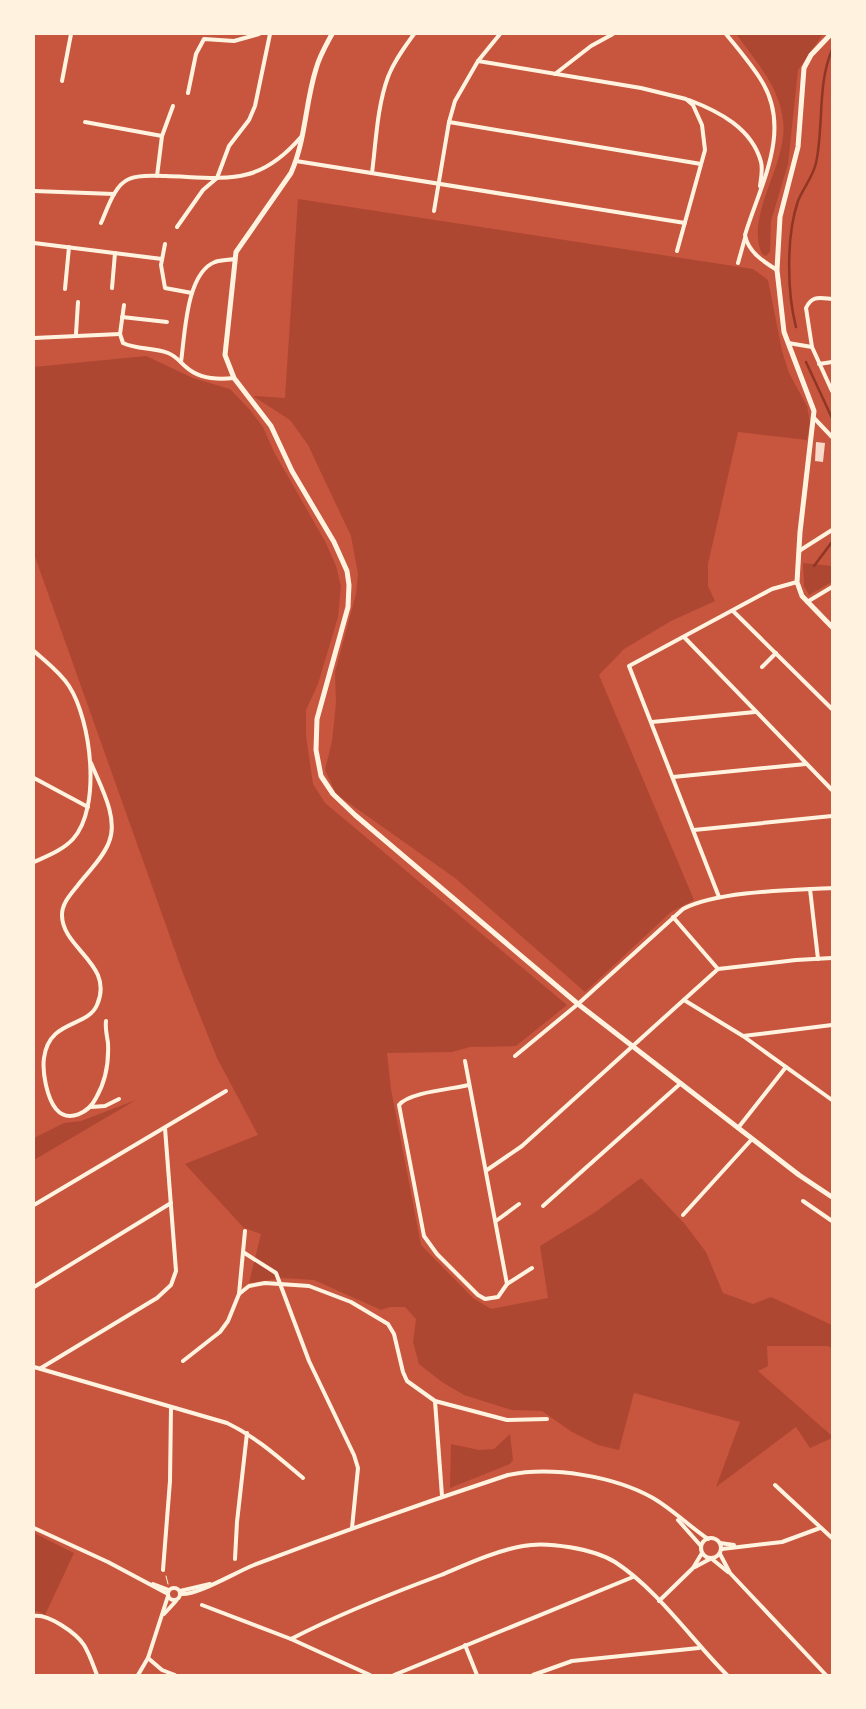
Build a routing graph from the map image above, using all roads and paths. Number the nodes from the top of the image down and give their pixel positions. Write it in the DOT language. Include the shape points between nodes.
graph roads {
  1 [pos="71,34"];
  2 [pos="259,34"];
  3 [pos="270,34"];
  4 [pos="332,34"];
  5 [pos="414,34"];
  6 [pos="500,34"];
  7 [pos="613,34"];
  8 [pos="726,34"];
  9 [pos="831,34"];
  10 [pos="478,61"];
  11 [pos="555,74"];
  12 [pos="62,81"];
  13 [pos="188,93"];
  14 [pos="686,99"];
  15 [pos="173,106"];
  16 [pos="84,122"];
  17 [pos="449,122"];
  18 [pos="305,133"];
  19 [pos="162,136"];
  20 [pos="296,161"];
  21 [pos="701,164"];
  22 [pos="372,173"];
  23 [pos="157,176"];
  24 [pos="217,178"];
  25 [pos="438,183"];
  26 [pos="760,189"];
  27 [pos="34,191"];
  28 [pos="114,194"];
  29 [pos="434,211"];
  30 [pos="101,223"];
  31 [pos="684,223"];
  32 [pos="177,226"];
  33 [pos="745,235"];
  34 [pos="34,243"];
  35 [pos="165,244"];
  36 [pos="69,247"];
  37 [pos="677,251"];
  38 [pos="115,252"];
  39 [pos="162,259"];
  40 [pos="235,259"];
  41 [pos="738,263"];
  42 [pos="777,270"];
  43 [pos="112,288"];
  44 [pos="66,290"];
  45 [pos="192,293"];
  46 [pos="832,299"];
  47 [pos="78,302"];
  48 [pos="124,305"];
  49 [pos="122,318"];
  50 [pos="167,322"];
  51 [pos="76,334"];
  52 [pos="120,334"];
  53 [pos="34,337"];
  54 [pos="788,343"];
  55 [pos="812,347"];
  56 [pos="181,362"];
  57 [pos="832,362"];
  58 [pos="819,364"];
  59 [pos="234,378"];
  60 [pos="832,391"];
  61 [pos="814,418"];
  62 [pos="832,437"];
  63 [pos="832,530"];
  64 [pos="799,551"];
  65 [pos="797,582"];
  66 [pos="832,587"];
  67 [pos="807,602"];
  68 [pos="733,611"];
  69 [pos="832,627"];
  70 [pos="684,637"];
  71 [pos="34,651"];
  72 [pos="776,653"];
  73 [pos="762,668"];
  74 [pos="832,709"];
  75 [pos="755,712"];
  76 [pos="652,722"];
  77 [pos="92,763"];
  78 [pos="806,764"];
  79 [pos="673,777"];
  80 [pos="34,778"];
  81 [pos="832,790"];
  82 [pos="88,807"];
  83 [pos="832,816"];
  84 [pos="694,830"];
  85 [pos="34,862"];
  86 [pos="832,888"];
  87 [pos="810,889"];
  88 [pos="719,897"];
  89 [pos="673,917"];
  90 [pos="832,958"];
  91 [pos="818,959"];
  92 [pos="718,969"];
  93 [pos="684,1000"];
  94 [pos="578,1004"];
  95 [pos="106,1021"];
  96 [pos="832,1025"];
  97 [pos="743,1036"];
  98 [pos="632,1045"];
  99 [pos="515,1056"];
  100 [pos="464,1061"];
  101 [pos="786,1067"];
  102 [pos="681,1084"];
  103 [pos="469,1085"];
  104 [pos="226,1091"];
  105 [pos="119,1099"];
  106 [pos="832,1100"];
  107 [pos="90,1107"];
  108 [pos="165,1128"];
  109 [pos="738,1128"];
  110 [pos="752,1139"];
  111 [pos="487,1170"];
  112 [pos="832,1197"];
  113 [pos="803,1201"];
  114 [pos="171,1203"];
  115 [pos="519,1204"];
  116 [pos="34,1205"];
  117 [pos="543,1206"];
  118 [pos="683,1215"];
  119 [pos="496,1221"];
  120 [pos="832,1221"];
  121 [pos="245,1231"];
  122 [pos="243,1252"];
  123 [pos="532,1268"];
  124 [pos="507,1284"];
  125 [pos="280,1286"];
  126 [pos="34,1287"];
  127 [pos="239,1294"];
  128 [pos="183,1362"];
  129 [pos="34,1367"];
  130 [pos="41,1368"];
  131 [pos="436,1401"];
  132 [pos="170,1408"];
  133 [pos="547,1419"];
  134 [pos="248,1433"];
  135 [pos="303,1478"];
  136 [pos="776,1486"];
  137 [pos="442,1496"];
  138 [pos="672,1513"];
  139 [pos="34,1528"];
  140 [pos="352,1528"];
  141 [pos="820,1528"];
  142 [pos="832,1538"];
  143 [pos="708,1539"];
  144 [pos="720,1543"];
  145 [pos="701,1546"];
  146 [pos="739,1546"];
  147 [pos="722,1549"];
  148 [pos="702,1553"];
  149 [pos="720,1554"];
  150 [pos="235,1558"];
  151 [pos="711,1559"];
  152 [pos="693,1568"];
  153 [pos="163,1570"];
  154 [pos="730,1574"];
  155 [pos="633,1577"];
  156 [pos="169,1592"];
  157 [pos="180,1593"];
  158 [pos="176,1600"];
  159 [pos="659,1601"];
  160 [pos="202,1605"];
  161 [pos="34,1616"];
  162 [pos="162,1616"];
  163 [pos="291,1639"];
  164 [pos="465,1645"];
  165 [pos="699,1648"];
  166 [pos="148,1658"];
  167 [pos="97,1675"];
  168 [pos="138,1675"];
  169 [pos="176,1675"];
  170 [pos="370,1675"];
  171 [pos="394,1675"];
  172 [pos="477,1675"];
  173 [pos="533,1675"];
  174 [pos="727,1675"];
  175 [pos="826,1675"];
  1 -- 12 [label="street"];
  2 -- 13 [label="street" via="234,41 204,39 196,54"];
  3 -- 24 [label="street" via="255,106 249,120 229,146"];
  4 -- 18 [label="street" via="316,68"];
  5 -- 22 [label="street" via="388,78"];
  6 -- 10 [label="street"];
  7 -- 11 [label="street" via="591,46"];
  8 -- 26 [label="street" via="762,80 772,106 774,136 767,174"];
  9 -- 42 [label="street" via="804,68 798,147 780,217"];
  10 -- 11 [label="street"];
  10 -- 17 [label="street" via="455,101"];
  11 -- 14 [label="street"];
  14 -- 21 [label="street" via="693,105 702,125 705,150"];
  14 -- 26 [label="street" via="728,118 743,132 761,162"];
  15 -- 19 [label="street"];
  16 -- 19 [label="street"];
  17 -- 21 [label="street"];
  17 -- 25 [label="street"];
  18 -- 20 [label="street"];
  18 -- 24 [label="street" via="270,167 251,175"];
  19 -- 23 [label="street"];
  20 -- 22 [label="street"];
  20 -- 40 [label="street" via="291,173 244,238"];
  21 -- 31 [label="street"];
  22 -- 25 [label="street"];
  23 -- 24 [label="street"];
  23 -- 28 [label="street" via="128,179"];
  24 -- 32 [label="street" via="203,190"];
  25 -- 29 [label="street"];
  25 -- 31 [label="street"];
  26 -- 33 [label="street"];
  27 -- 28 [label="street"];
  28 -- 30 [label="street"];
  31 -- 37 [label="street"];
  33 -- 41 [label="street"];
  33 -- 42 [label="street" via="752,250"];
  34 -- 36 [label="street"];
  35 -- 39 [label="street"];
  36 -- 38 [label="street"];
  36 -- 44 [label="street"];
  38 -- 39 [label="street"];
  38 -- 43 [label="street"];
  39 -- 45 [label="street" via="165,288"];
  40 -- 45 [label="street" via="207,267 196,279"];
  40 -- 59 [label="street" via="225,355"];
  42 -- 54 [label="street" via="781,317"];
  45 -- 56 [label="street"];
  46 -- 55 [label="street" via="812,299 806,308"];
  47 -- 51 [label="street"];
  48 -- 49 [label="street"];
  49 -- 50 [label="street"];
  49 -- 52 [label="street"];
  51 -- 52 [label="street"];
  51 -- 53 [label="street"];
  52 -- 56 [label="street" via="123,343 133,348 170,353"];
  54 -- 55 [label="street"];
  54 -- 61 [label="street" via="806,386"];
  55 -- 58 [label="street"];
  56 -- 59 [label="street" via="200,375"];
  57 -- 58 [label="street"];
  58 -- 60 [label="street"];
  59 -- 94 [label="street" via="271,426 347,571 350,585 348,607 317,719 316,750 321,776 355,815"];
  61 -- 62 [label="street"];
  61 -- 64 [label="street"];
  63 -- 64 [label="street"];
  64 -- 65 [label="street"];
  65 -- 67 [label="street"];
  65 -- 68 [label="street" via="772,589"];
  66 -- 67 [label="street"];
  67 -- 69 [label="street"];
  68 -- 70 [label="street"];
  68 -- 72 [label="street"];
  70 -- 75 [label="street"];
  70 -- 76 [label="street" via="629,666"];
  71 -- 77 [label="street" via="62,676 70,688"];
  72 -- 73 [label="street"];
  72 -- 74 [label="street"];
  75 -- 76 [label="street"];
  75 -- 78 [label="street"];
  76 -- 79 [label="street"];
  77 -- 82 [label="street"];
  77 -- 107 [label="street" via="108,805 110,841 68,899 62,914 66,930 97,973 101,990 91,1014 58,1032 49,1041 43,1059 48,1089 57,1110 73,1116"];
  78 -- 79 [label="street"];
  78 -- 81 [label="street"];
  79 -- 84 [label="street"];
  80 -- 82 [label="street"];
  82 -- 85 [label="street" via="72,841"];
  83 -- 84 [label="street"];
  84 -- 88 [label="street"];
  86 -- 87 [label="street"];
  87 -- 88 [label="street"];
  87 -- 91 [label="street"];
  88 -- 89 [label="street" via="693,904"];
  89 -- 92 [label="street"];
  89 -- 94 [label="street"];
  90 -- 91 [label="street"];
  91 -- 92 [label="street"];
  92 -- 93 [label="street"];
  93 -- 97 [label="street"];
  93 -- 98 [label="street"];
  94 -- 98 [label="street"];
  94 -- 99 [label="street"];
  95 -- 107 [label="street" via="108,1063 104,1080"];
  96 -- 97 [label="street"];
  97 -- 101 [label="street"];
  98 -- 102 [label="street"];
  98 -- 111 [label="street" via="522,1146"];
  100 -- 103 [label="street"];
  101 -- 106 [label="street"];
  101 -- 109 [label="street"];
  102 -- 109 [label="street"];
  102 -- 117 [label="street"];
  103 -- 111 [label="street"];
  103 -- 124 [label="street" via="403,1100 400,1105 412,1179 424,1236 437,1254 485,1299 498,1297"];
  104 -- 108 [label="street"];
  105 -- 107 [label="street" via="105,1106"];
  108 -- 114 [label="street"];
  108 -- 116 [label="street"];
  109 -- 110 [label="street"];
  110 -- 112 [label="street"];
  110 -- 118 [label="street"];
  111 -- 119 [label="street"];
  113 -- 120 [label="street"];
  114 -- 126 [label="street"];
  114 -- 130 [label="street" via="176,1271 167,1290"];
  115 -- 119 [label="street"];
  119 -- 124 [label="street"];
  121 -- 122 [label="street"];
  122 -- 125 [label="street" via="272,1268"];
  122 -- 127 [label="street"];
  123 -- 124 [label="street"];
  125 -- 127 [label="street" via="254,1284"];
  125 -- 131 [label="street" via="309,1286 330,1293 388,1324 408,1381"];
  125 -- 140 [label="street" via="309,1361 358,1468"];
  127 -- 128 [label="street" via="220,1332"];
  129 -- 130 [label="street"];
  130 -- 132 [label="street"];
  131 -- 133 [label="street" via="507,1420"];
  131 -- 137 [label="street"];
  132 -- 134 [label="street" via="227,1423"];
  132 -- 153 [label="street" via="170,1481"];
  134 -- 135 [label="street"];
  134 -- 150 [label="street"];
  136 -- 141 [label="street"];
  137 -- 138 [label="street" via="508,1475 552,1471 638,1491"];
  137 -- 140 [label="street"];
  138 -- 143 [label="street"];
  138 -- 145 [label="street"];
  139 -- 156 [label="street"];
  140 -- 157 [label="street"];
  141 -- 142 [label="street"];
  141 -- 146 [label="street" via="782,1542"];
  143 -- 144 [label="street"];
  143 -- 145 [label="street"];
  144 -- 146 [label="street"];
  144 -- 147 [label="street"];
  145 -- 148 [label="street"];
  146 -- 147 [label="street"];
  147 -- 149 [label="street"];
  148 -- 151 [label="street"];
  148 -- 152 [label="street"];
  149 -- 151 [label="street"];
  149 -- 154 [label="street"];
  151 -- 152 [label="street"];
  151 -- 154 [label="street"];
  152 -- 159 [label="street"];
  153 -- 156 [label="path"];
  154 -- 175 [label="street"];
  155 -- 159 [label="street"];
  155 -- 163 [label="street" via="616,1563 586,1551 558,1546 523,1546 364,1604"];
  155 -- 164 [label="street"];
  156 -- 157 [label="street" via="177,1588"];
  156 -- 158 [label="street" via="172,1600"];
  156 -- 162 [label="street"];
  157 -- 158 [label="street"];
  158 -- 162 [label="street"];
  159 -- 165 [label="street"];
  160 -- 163 [label="street"];
  161 -- 167 [label="street" via="47,1618 76,1637 88,1653"];
  162 -- 166 [label="street"];
  163 -- 170 [label="street"];
  164 -- 171 [label="street"];
  164 -- 172 [label="street"];
  165 -- 173 [label="street" via="572,1661"];
  165 -- 174 [label="street"];
  166 -- 168 [label="street"];
  166 -- 169 [label="street" via="162,1670"];
}
